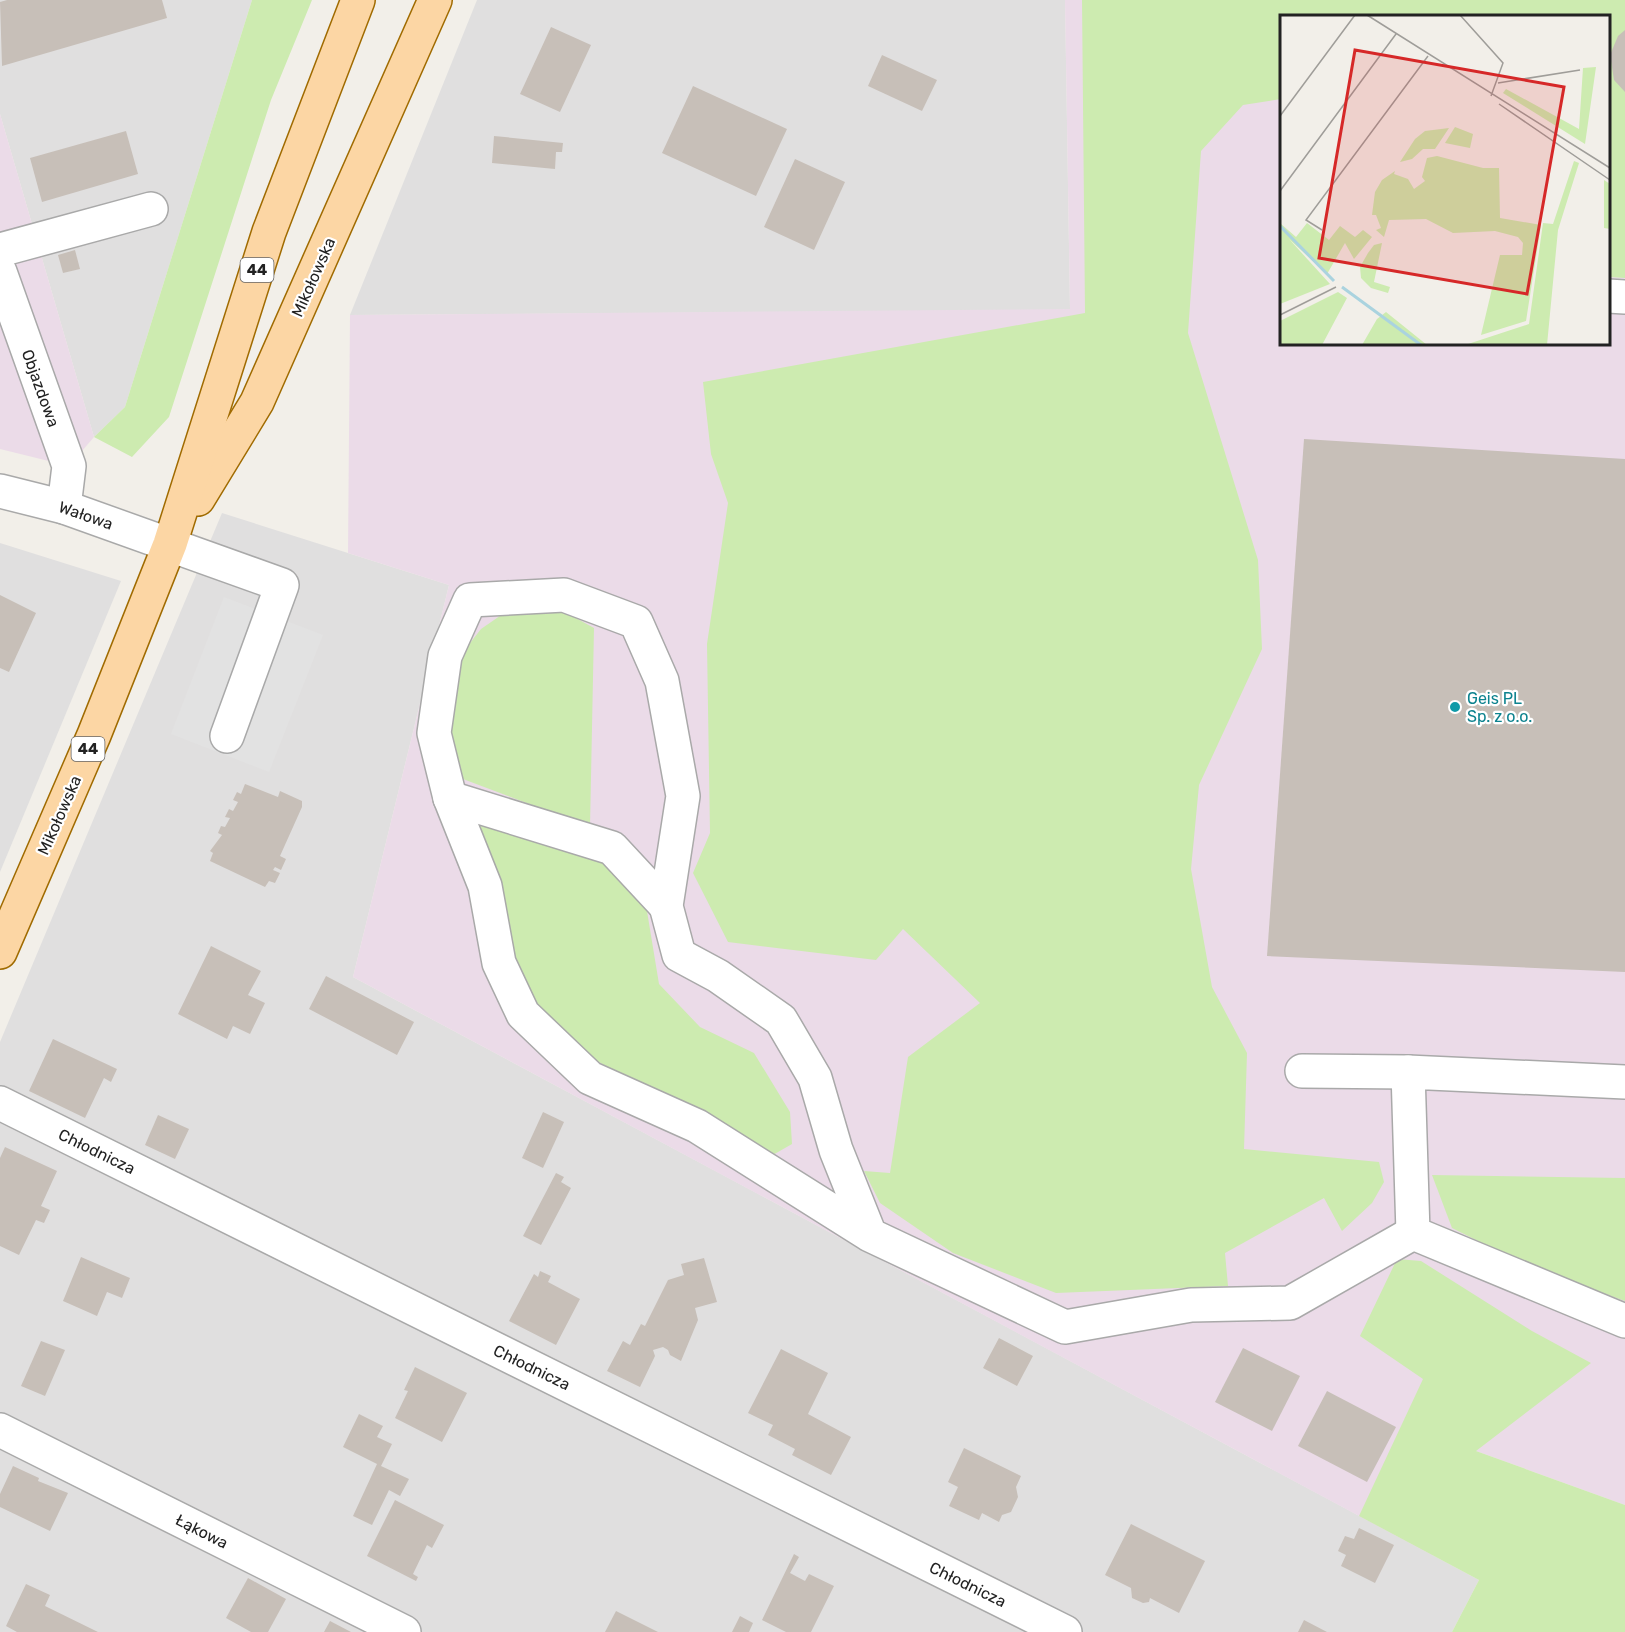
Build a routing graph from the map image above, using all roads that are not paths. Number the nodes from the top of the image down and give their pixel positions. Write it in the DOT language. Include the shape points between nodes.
graph roads {
  1 [pos="358,0"];
  2 [pos="435,0"];
  3 [pos="151,209"];
  4 [pos="0,250"];
  5 [pos="0,272"];
  6 [pos="1610,296"];
  7 [pos="1625,297"];
  8 [pos="0,491"];
  9 [pos="64,507"];
  10 [pos="170,544"];
  11 [pos="227,736"];
  12 [pos="450,798"];
  13 [pos="666,906"];
  14 [pos="0,952"];
  15 [pos="1302,1071"];
  16 [pos="1408,1072"];
  17 [pos="1625,1082"];
  18 [pos="0,1103"];
  19 [pos="1413,1233"];
  20 [pos="870,1235"];
  21 [pos="1625,1321"];
  22 [pos="0,1430"];
  23 [pos="404,1632"];
  24 [pos="1065,1632"];
  1 -- 10 [label="main road, Mikołowska / 44" via="269,232"];
  2 -- 10 [label="main road, Mikołowska / 44" via="257,402"];
  3 -- 4 [label="street"];
  5 -- 9 [label="street, Objazdowa" via="69,466"];
  6 -- 7 [label="street"];
  8 -- 9 [label="street, Wałowa"];
  9 -- 10 [label="street, Wałowa"];
  10 -- 11 [label="street, Wałowa" via="282,585"];
  10 -- 14 [label="main road, Mikołowska / 44" via="94,735"];
  12 -- 13 [label="street" via="612,848"];
  12 -- 13 [label="street" via="434,733 445,656 470,600 564,595 636,622 662,681 682,796"];
  12 -- 20 [label="street" via="485,886 499,963 523,1014 590,1078 697,1126"];
  13 -- 20 [label="street" via="679,955 718,976 781,1020 815,1078 836,1150"];
  15 -- 16 [label="street"];
  16 -- 17 [label="street"];
  16 -- 19 [label="street"];
  18 -- 24 [label="street, Chłodnicza"];
  19 -- 20 [label="street" via="1290,1303 1191,1305 1065,1327"];
  19 -- 21 [label="street"];
  22 -- 23 [label="street, Łąkowa"];
}
